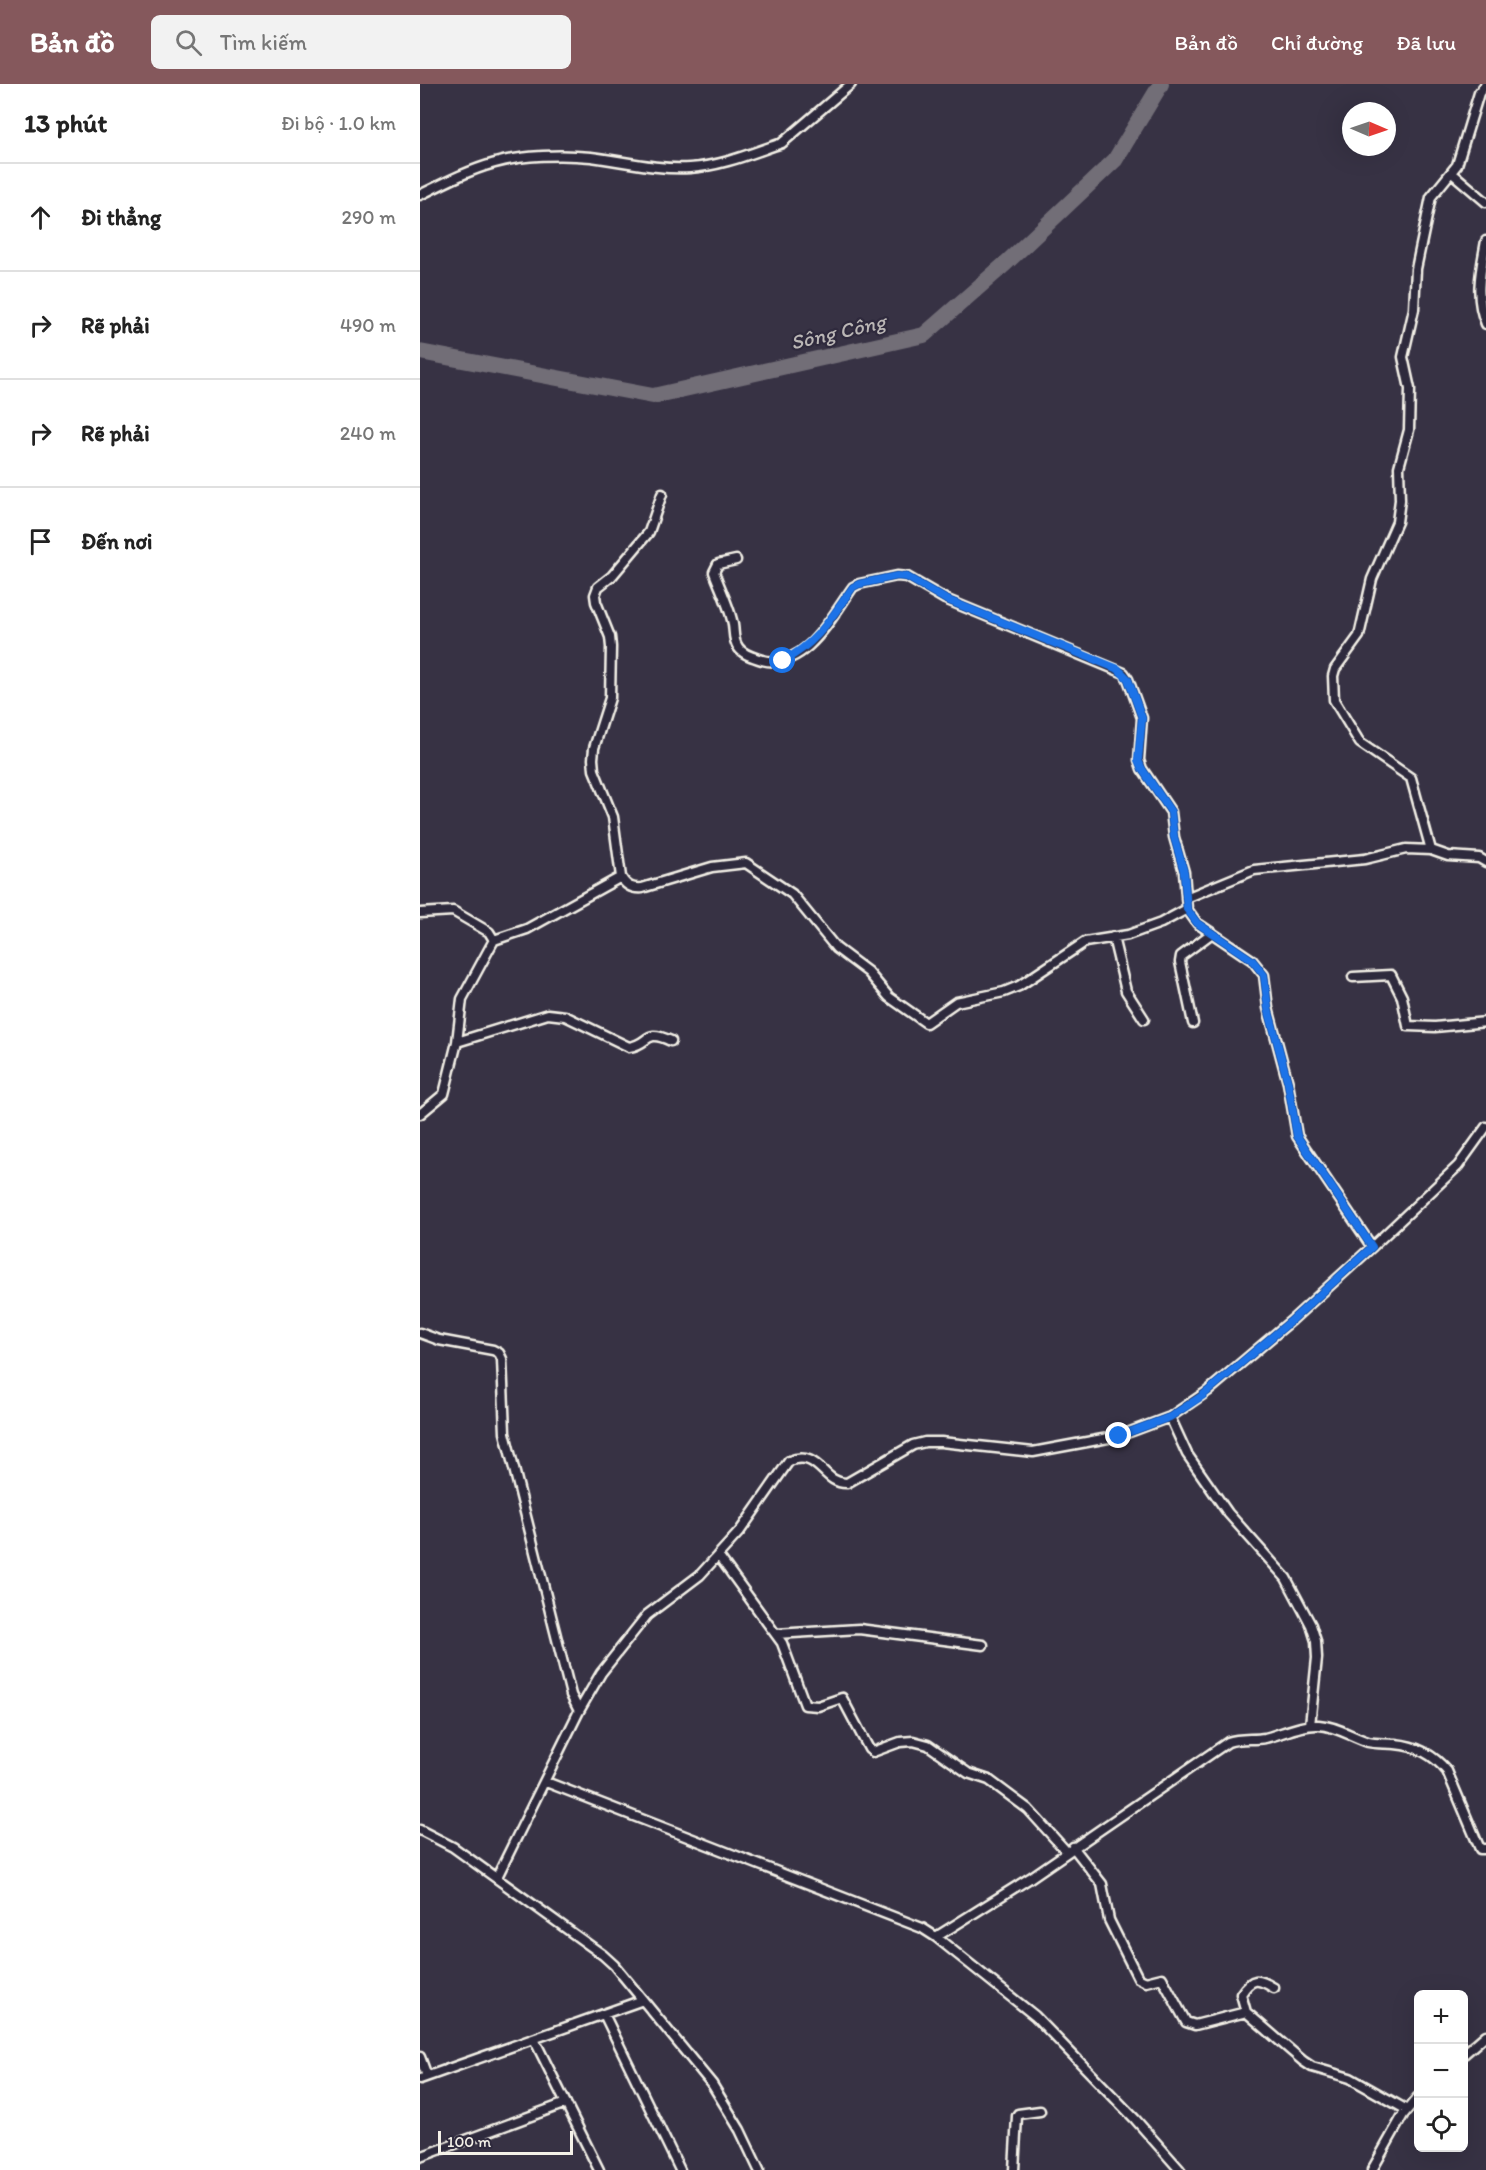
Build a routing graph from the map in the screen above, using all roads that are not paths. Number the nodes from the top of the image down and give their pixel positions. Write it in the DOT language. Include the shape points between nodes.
graph roads {
  1 [pos="851,84"];
  2 [pos="1486,84"];
  3 [pos="1452,173"];
  4 [pos="420,195"];
  5 [pos="1486,202"];
  6 [pos="1486,241"];
  7 [pos="1486,324"];
  8 [pos="662,494"];
  9 [pos="736,560"];
  10 [pos="1431,850"];
  11 [pos="1486,862"];
  12 [pos="621,878"];
  13 [pos="1186,898"];
  14 [pos="1187,909"];
  15 [pos="420,912"];
  16 [pos="1212,933"];
  17 [pos="1113,937"];
  18 [pos="494,940"];
  19 [pos="1353,977"];
  20 [pos="1144,1018"];
  21 [pos="1486,1022"];
  22 [pos="1193,1023"];
  23 [pos="671,1041"];
  24 [pos="457,1042"];
  25 [pos="420,1114"];
  26 [pos="1486,1127"];
  27 [pos="1372,1247"];
  28 [pos="420,1333"];
  29 [pos="1170,1417"];
  30 [pos="718,1555"];
  31 [pos="777,1634"];
  32 [pos="983,1645"];
  33 [pos="579,1711"];
  34 [pos="1310,1725"];
  35 [pos="546,1782"];
  36 [pos="420,1830"];
  37 [pos="1070,1849"];
  38 [pos="1486,1849"];
  39 [pos="497,1878"];
  40 [pos="936,1937"];
  41 [pos="1274,1988"];
  42 [pos="643,2000"];
  43 [pos="1246,2012"];
  44 [pos="604,2014"];
  45 [pos="1486,2035"];
  46 [pos="534,2039"];
  47 [pos="1468,2051"];
  48 [pos="420,2057"];
  49 [pos="424,2078"];
  50 [pos="1418,2098"];
  51 [pos="566,2103"];
  52 [pos="1407,2110"];
  53 [pos="1040,2111"];
  54 [pos="420,2157"];
  55 [pos="599,2170"];
  56 [pos="680,2170"];
  57 [pos="759,2170"];
  58 [pos="1014,2170"];
  59 [pos="1180,2170"];
  60 [pos="1372,2170"];
  1 -- 4 [label="street" via="782,143 724,163 689,168 577,156 517,159 494,163"];
  2 -- 3 [label="street" via="1479,93"];
  3 -- 5 [label="street"];
  3 -- 10 [label="street" via="1431,197 1416,269 1414,309 1403,357 1410,382 1409,430 1399,467 1397,522 1372,579 1359,636 1333,676 1334,700 1360,743 1411,778"];
  6 -- 7 [label="street" via="1479,280"];
  8 -- 12 [label="street" via="649,532 598,587 596,595 610,637 610,698 592,759 613,817"];
  9 -- 13 [label="street" via="718,564 714,572 733,621 734,639 749,656 773,663 802,651 853,587 897,576 907,577 945,599 1124,673 1142,718 1138,760 1171,812"];
  10 -- 11 [label="street"];
  10 -- 13 [label="street" via="1406,849 1365,859 1263,868"];
  12 -- 17 [label="street" via="637,888 712,867 746,863 792,894 836,948 922,1023 956,1002 1019,986 1085,942"];
  12 -- 18 [label="street" via="527,928"];
  13 -- 14 [label="street"];
  14 -- 16 [label="street" via="1197,923"];
  14 -- 17 [label="street" via="1161,923"];
  15 -- 18 [label="street" via="453,911 489,932"];
  16 -- 22 [label="street" via="1181,956"];
  16 -- 27 [label="street" via="1252,960 1264,975 1297,1136"];
  17 -- 20 [label="street" via="1126,991"];
  18 -- 24 [label="street" via="462,999"];
  19 -- 21 [label="street" via="1391,975 1402,997 1408,1026"];
  23 -- 24 [label="street" via="652,1035 629,1047 565,1016 548,1014"];
  24 -- 25 [label="street" via="444,1094"];
  26 -- 27 [label="street" via="1458,1166"];
  27 -- 29 [label="street" via="1208,1391"];
  28 -- 33 [label="street" via="493,1350 502,1359 505,1433 571,1695"];
  29 -- 30 [label="street" via="1119,1436 1033,1452 925,1442 847,1483 834,1481 814,1461 798,1458 789,1461 749,1520"];
  29 -- 34 [label="street" via="1188,1454 1228,1514 1286,1578 1311,1625 1317,1658"];
  30 -- 31 [label="street"];
  30 -- 33 [label="street" via="700,1575 647,1615 601,1673"];
  31 -- 32 [label="street" via="859,1629"];
  31 -- 37 [label="street" via="806,1705 818,1706 842,1698 868,1749 873,1752 913,1741 928,1745 968,1773 989,1780 1028,1809"];
  33 -- 35 [label="street"];
  34 -- 37 [label="street" via="1263,1738 1228,1742"];
  34 -- 38 [label="street" via="1429,1754 1447,1772 1480,1850"];
  35 -- 39 [label="street"];
  35 -- 40 [label="street" via="908,1920"];
  36 -- 39 [label="street" via="453,1847"];
  37 -- 40 [label="street"];
  37 -- 43 [label="street" via="1102,1884 1109,1920 1138,1978 1146,1982 1162,1977 1182,2018 1190,2025"];
  39 -- 42 [label="street" via="603,1955"];
  40 -- 59 [label="street" via="1035,2016"];
  41 -- 43 [label="street" via="1254,1980 1241,1994"];
  42 -- 44 [label="street"];
  42 -- 57 [label="street" via="712,2084"];
  43 -- 52 [label="street" via="1312,2067 1350,2078"];
  44 -- 46 [label="street"];
  44 -- 56 [label="street"];
  45 -- 47 [label="street"];
  46 -- 49 [label="street"];
  46 -- 51 [label="street"];
  48 -- 49 [label="street"];
  50 -- 52 [label="street"];
  51 -- 54 [label="street"];
  51 -- 55 [label="street"];
  52 -- 60 [label="street"];
  53 -- 58 [label="street" via="1017,2116"];
}
